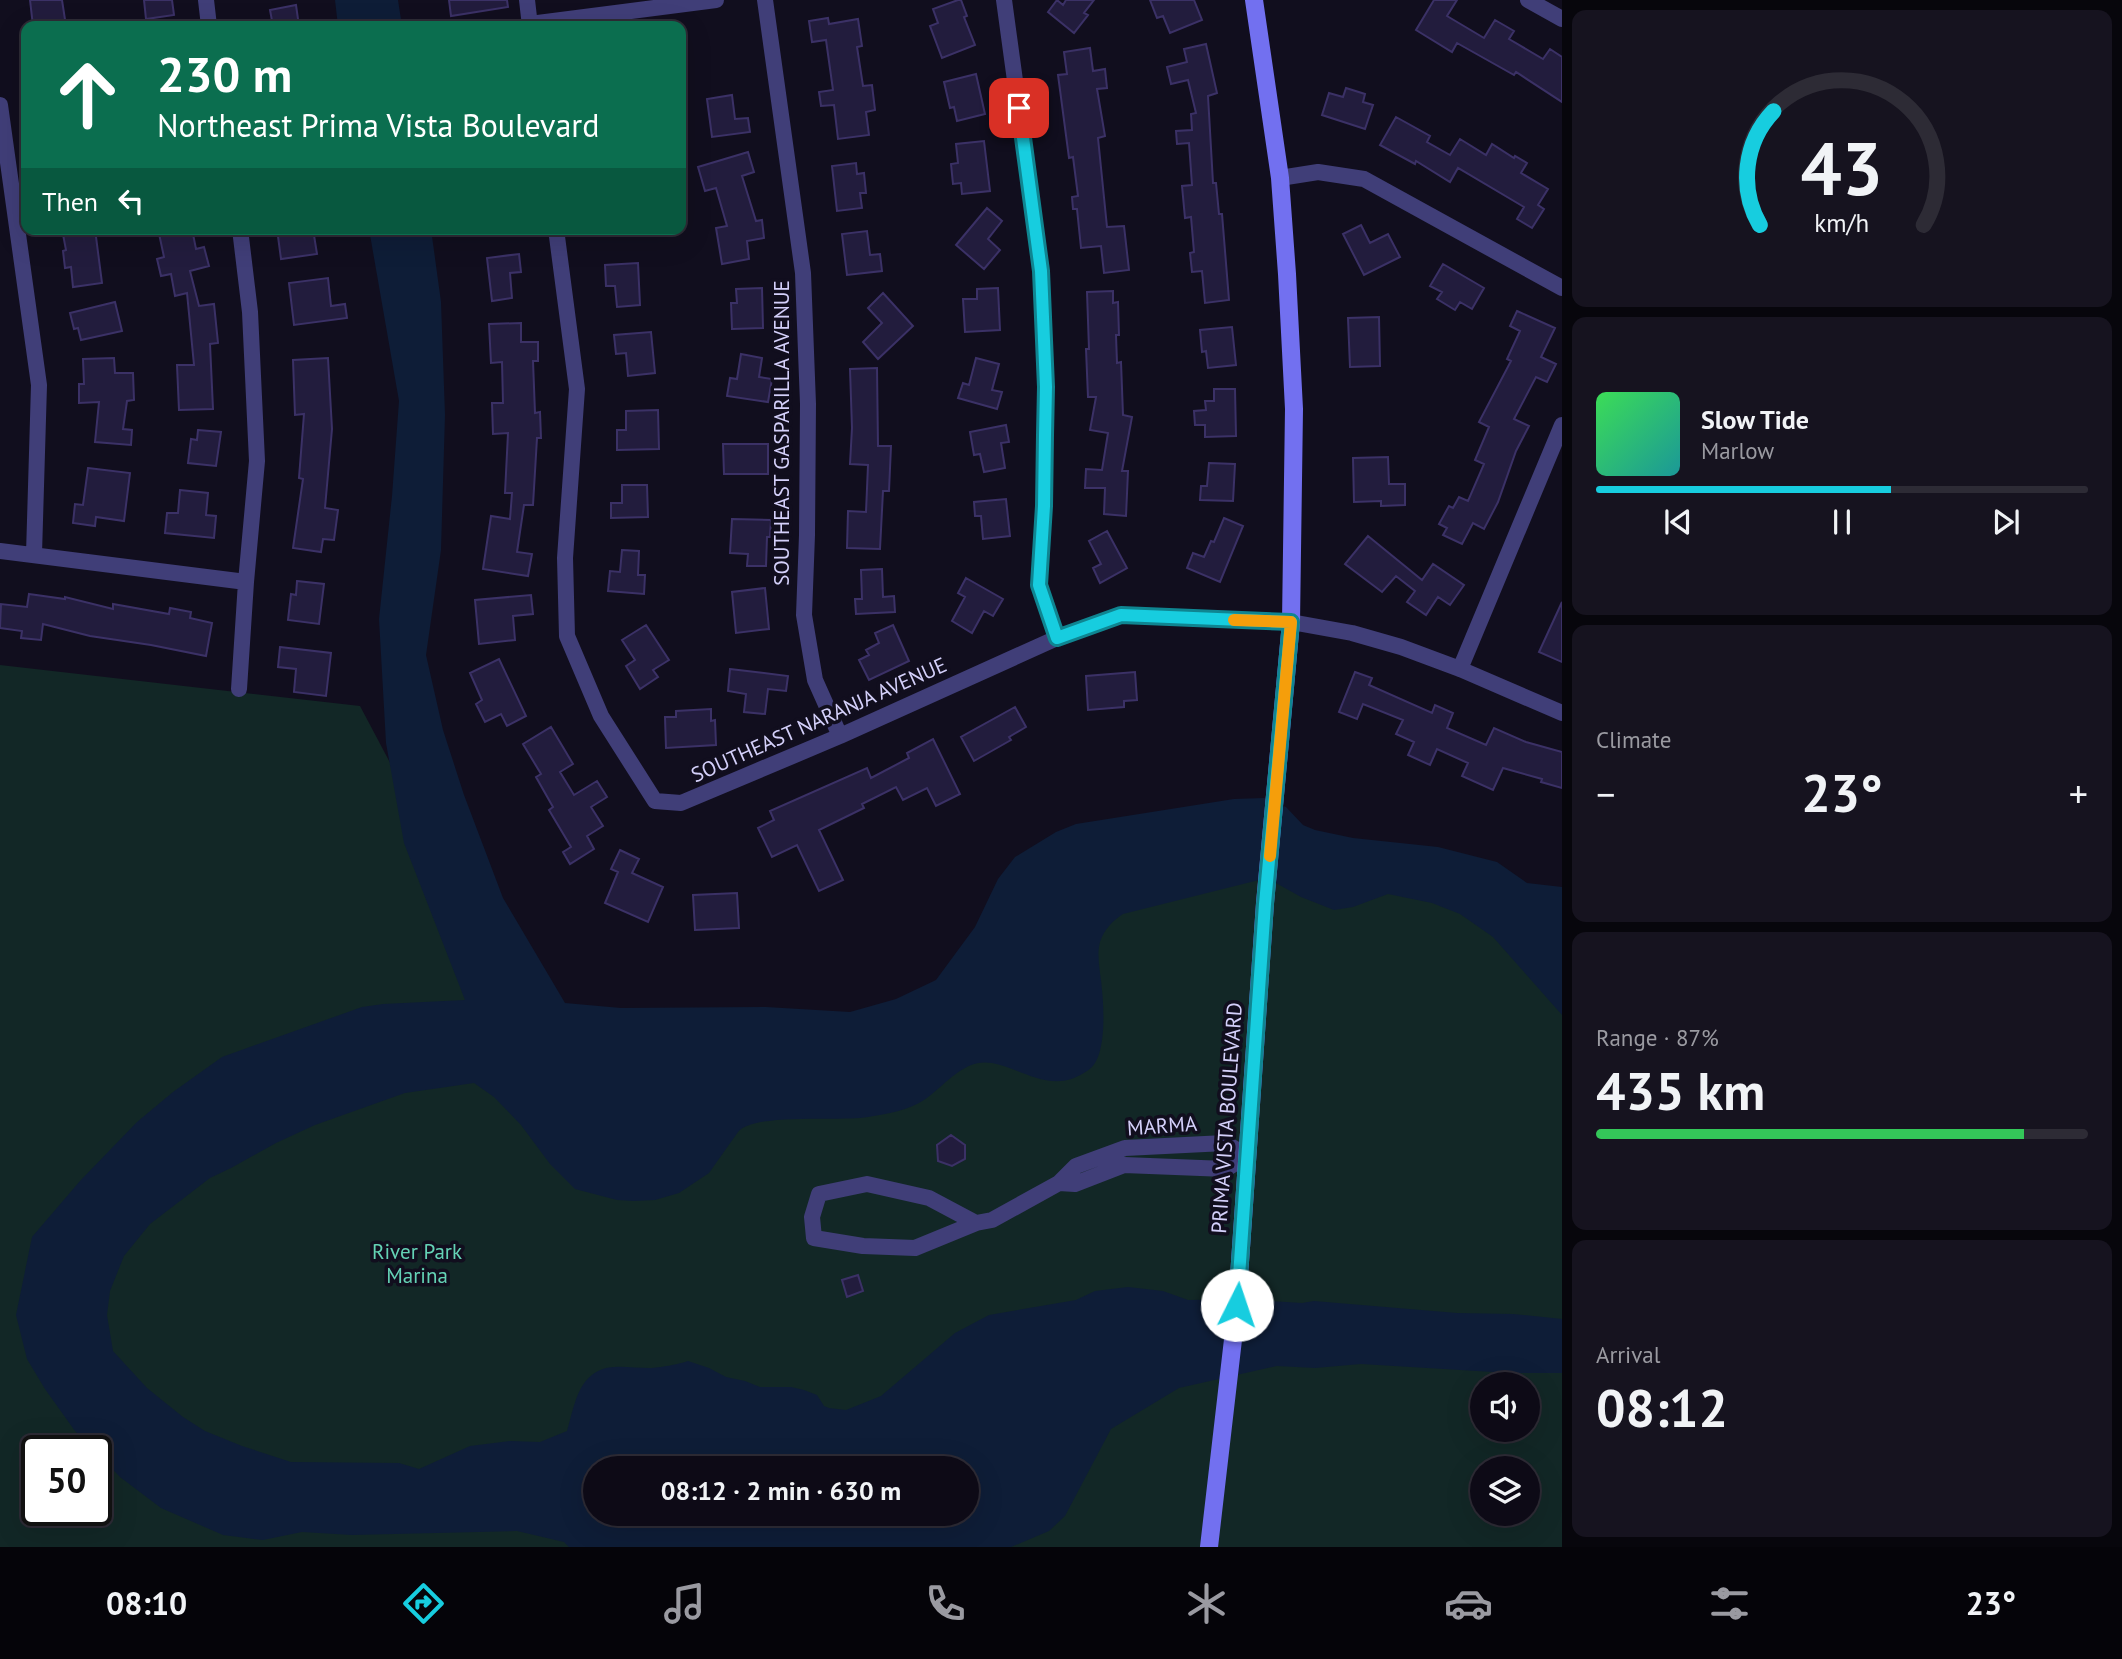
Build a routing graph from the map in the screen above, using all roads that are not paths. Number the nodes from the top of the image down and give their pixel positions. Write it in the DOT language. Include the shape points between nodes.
graph roads {
  1 [pos="206,0"];
  2 [pos="527,0"];
  3 [pos="716,0"];
  4 [pos="765,0"];
  5 [pos="1004,0"];
  6 [pos="1254,0"];
  7 [pos="1528,0"];
  8 [pos="1562,19"];
  9 [pos="208,21"];
  10 [pos="530,21"];
  11 [pos="560,21"];
  12 [pos="0,105"];
  13 [pos="1280,178"];
  14 [pos="241,235"];
  15 [pos="557,235"];
  16 [pos="1562,288"];
  17 [pos="1562,425"];
  18 [pos="0,551"];
  19 [pos="34,554"];
  20 [pos="246,582"];
  21 [pos="1291,622"];
  22 [pos="1057,638"];
  23 [pos="1460,669"];
  24 [pos="239,689"];
  25 [pos="1562,713"];
  26 [pos="840,736"];
  27 [pos="1169,1146"];
  28 [pos="1247,1156"];
  29 [pos="1170,1167"];
  30 [pos="1059,1184"];
  31 [pos="976,1223"];
  32 [pos="1209,1547"];
  1 -- 9 [label="street"];
  2 -- 10 [label="street"];
  3 -- 11 [label="street"];
  4 -- 26 [label="street, SOUTHEAST GASPARILLA AVENUE" via="803,273 808,404 804,615 815,680"];
  5 -- 22 [label="street" via="1041,271 1046,387 1039,585"];
  6 -- 13 [label="main road, PRIMA VISTA BOULEVARD"];
  7 -- 8 [label="street"];
  12 -- 19 [label="street" via="39,386"];
  13 -- 16 [label="street" via="1318,172 1364,178"];
  13 -- 21 [label="main road, PRIMA VISTA BOULEVARD" via="1294,409"];
  14 -- 20 [label="street" via="250,312 257,461"];
  15 -- 26 [label="street, SOUTHEAST NARANJA AVENUE" via="577,389 565,558 567,636 601,716 655,801 681,803"];
  17 -- 23 [label="street"];
  18 -- 19 [label="street"];
  19 -- 20 [label="street"];
  20 -- 24 [label="street"];
  21 -- 22 [label="street, SOUTHEAST NARANJA AVENUE" via="1121,615"];
  21 -- 23 [label="street, SOUTHEAST NARANJA AVENUE" via="1352,633"];
  21 -- 28 [label="main road, PRIMA VISTA BOULEVARD"];
  22 -- 26 [label="street, SOUTHEAST NARANJA AVENUE"];
  23 -- 25 [label="street, SOUTHEAST NARANJA AVENUE"];
  27 -- 28 [label="street, MARMA" via="1225,1143"];
  27 -- 29 [label="street"];
  27 -- 30 [label="street, MARMA" via="1125,1148 1076,1166"];
  28 -- 29 [label="street, MARMA" via="1226,1169"];
  28 -- 32 [label="main road, PRIMA VISTA BOULEVARD" via="1237,1305"];
  29 -- 30 [label="street, MARMA" via="1124,1165 1075,1184"];
  30 -- 31 [label="street, MARMA" via="992,1220"];
  31 -- 31 [label="street, MARMA" via="915,1248 880,1247 814,1238 812,1217 819,1194 867,1184 929,1198"];
}
